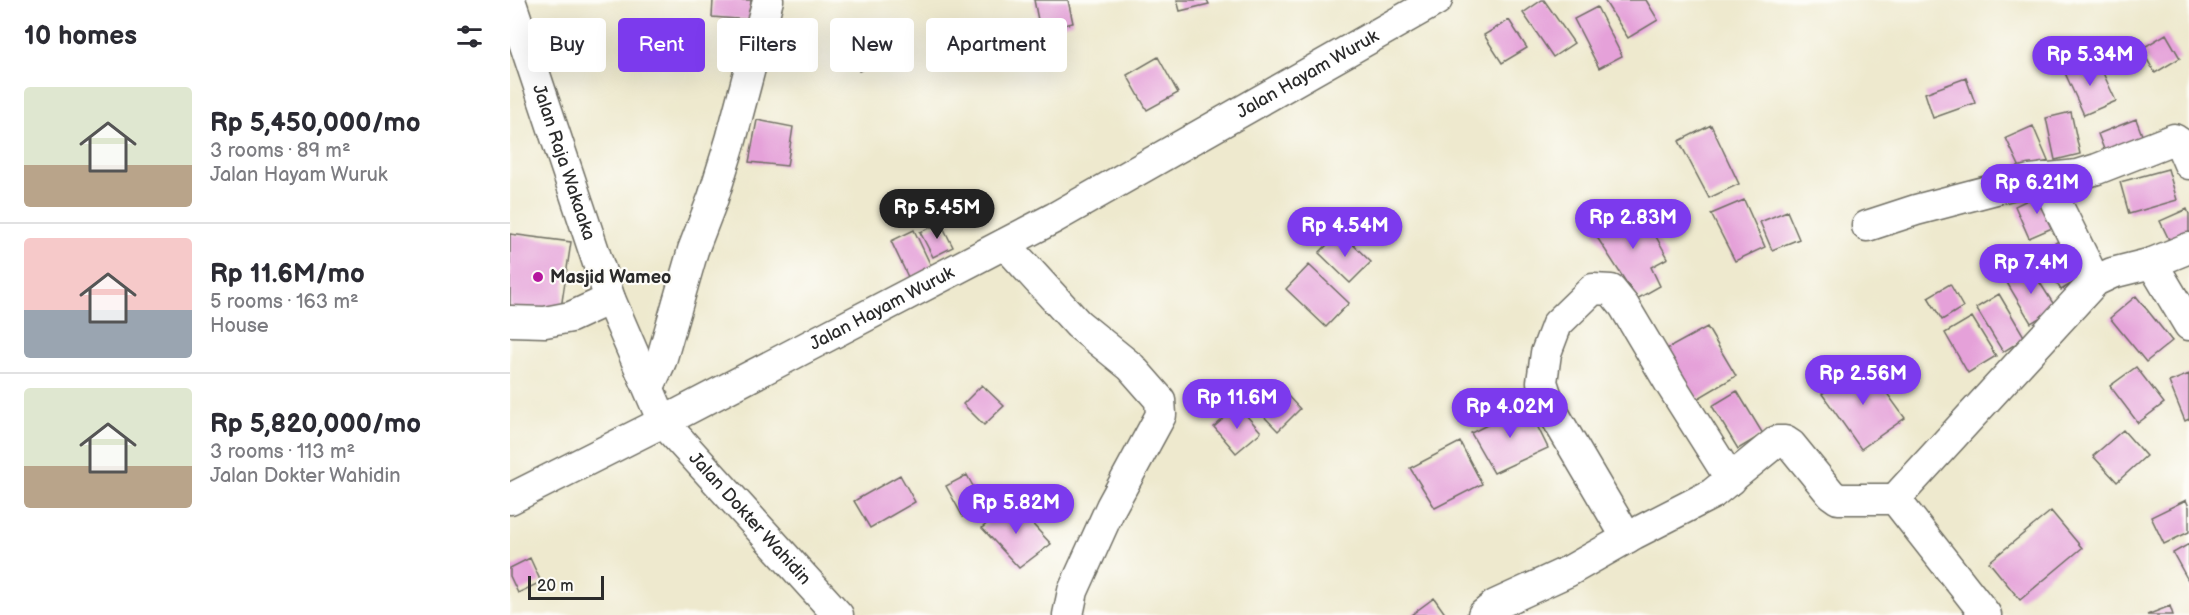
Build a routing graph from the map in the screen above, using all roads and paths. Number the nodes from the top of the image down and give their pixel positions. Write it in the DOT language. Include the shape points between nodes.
graph roads {
  1 [pos="510,0"];
  2 [pos="768,0"];
  3 [pos="1437,0"];
  4 [pos="2189,164"];
  5 [pos="2044,178"];
  6 [pos="1867,226"];
  7 [pos="1005,244"];
  8 [pos="2189,248"];
  9 [pos="2152,263"];
  10 [pos="2095,281"];
  11 [pos="610,299"];
  12 [pos="510,321"];
  13 [pos="2189,325"];
  14 [pos="649,387"];
  15 [pos="663,422"];
  16 [pos="1731,480"];
  17 [pos="510,500"];
  18 [pos="1895,500"];
  19 [pos="1627,538"];
  20 [pos="838,615"];
  21 [pos="1068,615"];
  22 [pos="1483,615"];
  23 [pos="1986,615"];
  1 -- 11 [label="street, Jalan Raja Wakaaka"];
  2 -- 14 [label="street" via="713,198 693,250 661,361"];
  3 -- 7 [label="street, Jalan Hayam Wuruk"];
  4 -- 5 [label="street" via="2180,143 2174,139 2097,170"];
  5 -- 6 [label="street"];
  5 -- 10 [label="street"];
  7 -- 15 [label="street, Jalan Hayam Wuruk"];
  7 -- 21 [label="street" via="1077,324 1131,368 1160,400 1161,415 1111,507 1073,591"];
  8 -- 9 [label="street"];
  9 -- 10 [label="street"];
  9 -- 13 [label="street"];
  10 -- 18 [label="street"];
  11 -- 12 [label="street" via="571,317 544,322"];
  11 -- 14 [label="street, Jalan Raja Wakaaka"];
  14 -- 15 [label="street, Jalan Raja Wakaaka"];
  15 -- 17 [label="street, Jalan Hayam Wuruk"];
  15 -- 20 [label="street, Jalan Dokter Wahidin"];
  16 -- 18 [label="street" via="1781,440 1791,445 1838,499"];
  16 -- 19 [label="street" via="1713,494"];
  16 -- 19 [label="street" via="1624,306 1611,290 1593,289 1557,324 1546,352 1542,382 1551,409"];
  18 -- 23 [label="street"];
  19 -- 22 [label="street" via="1569,571 1495,605"];
}
